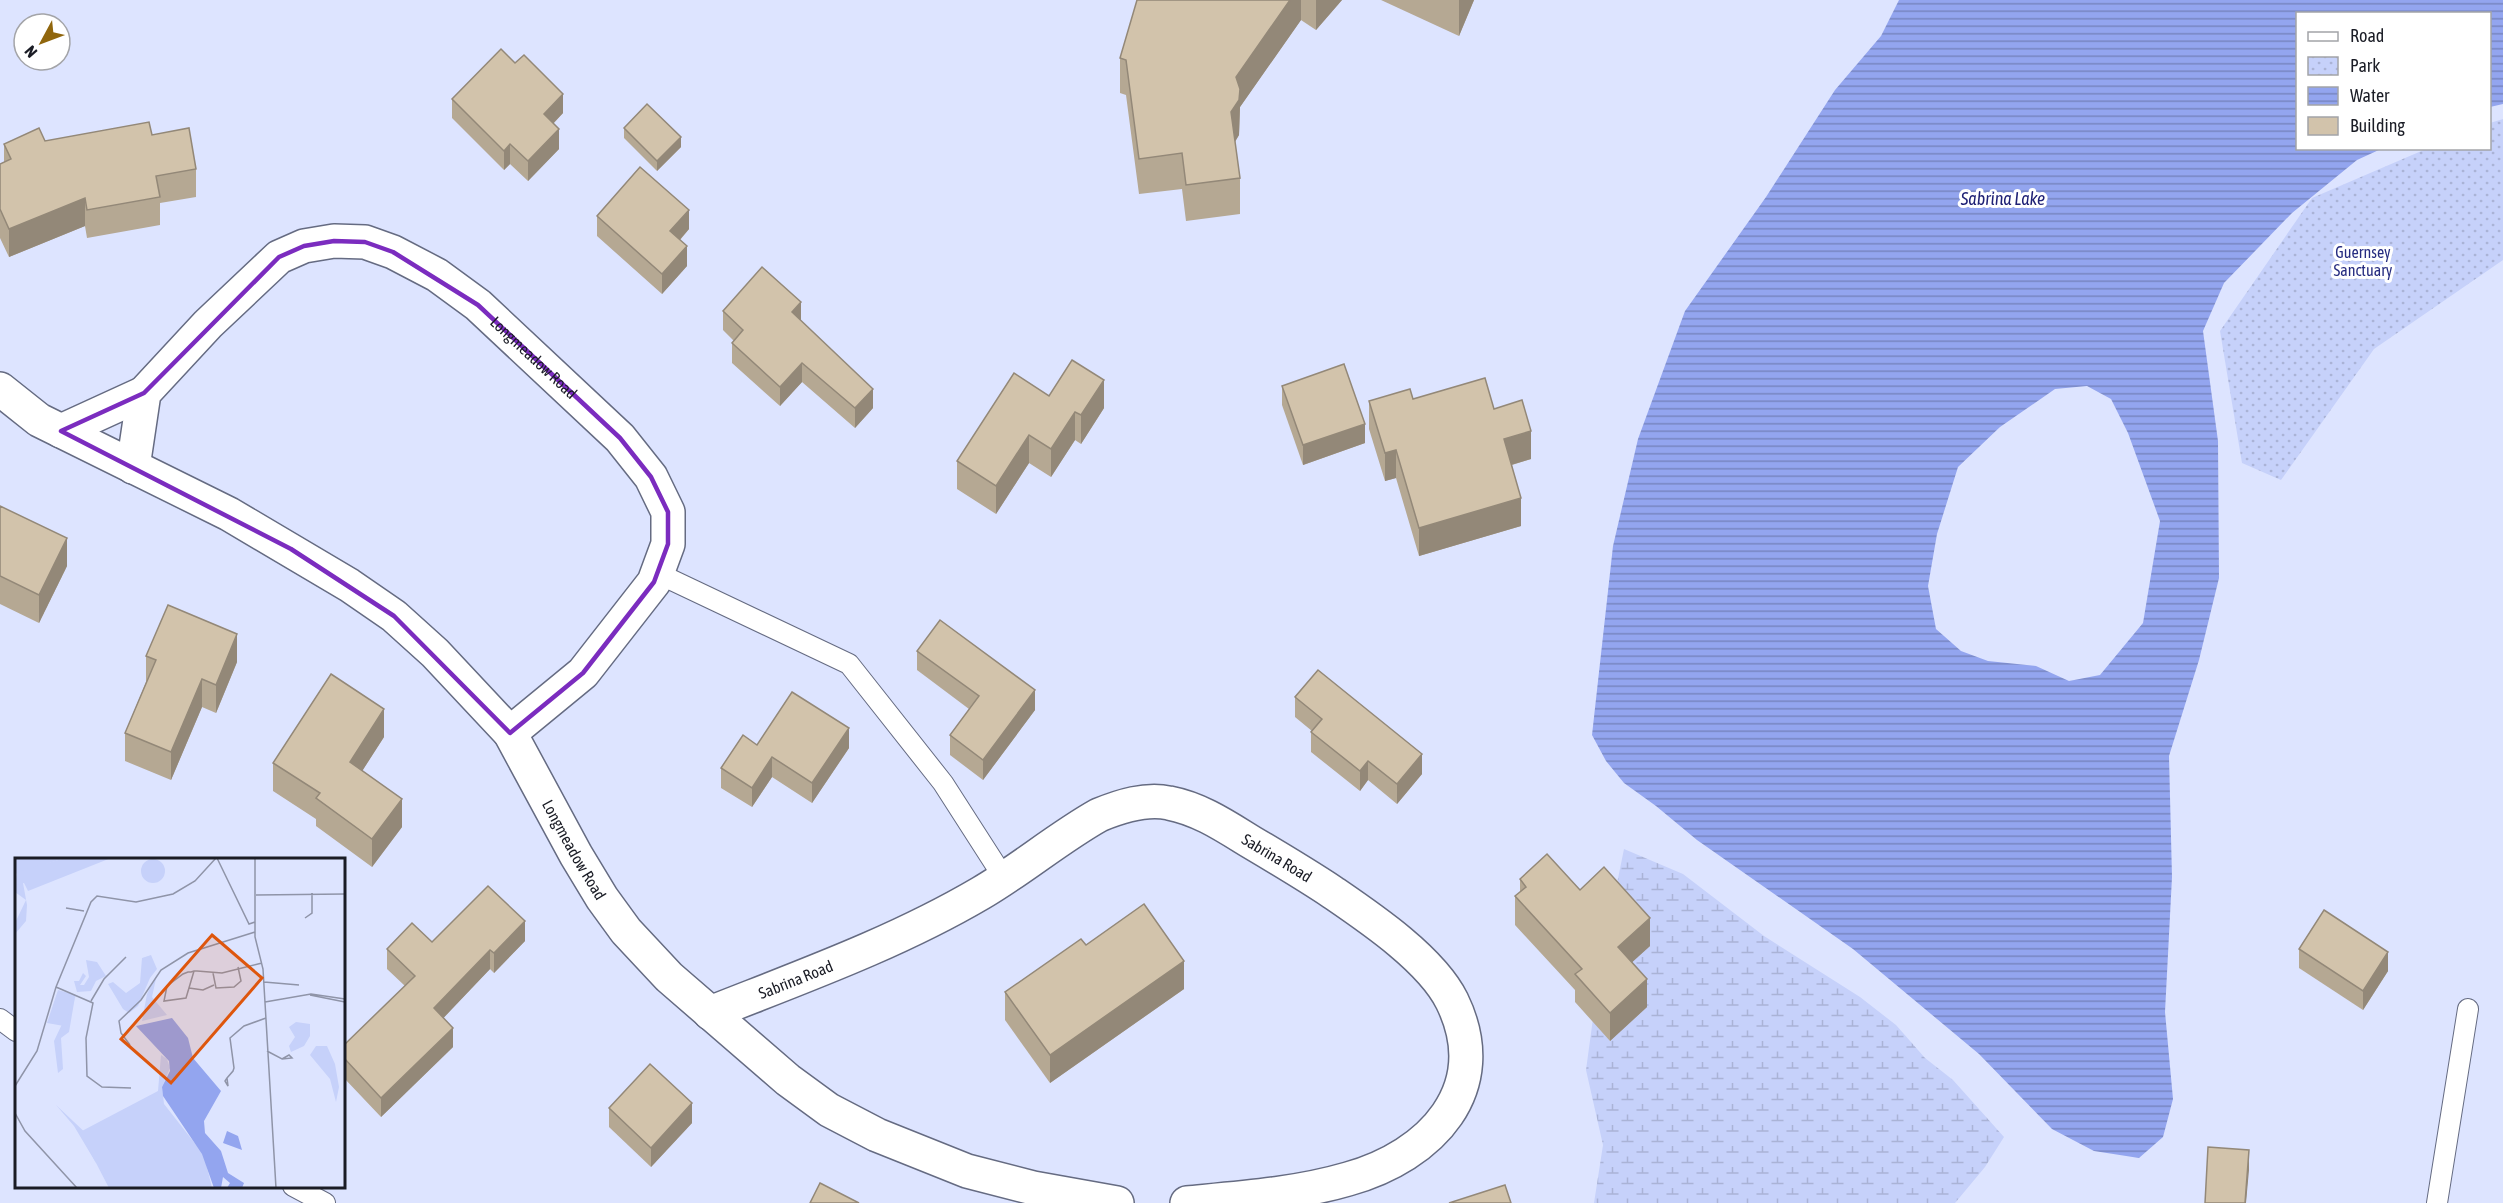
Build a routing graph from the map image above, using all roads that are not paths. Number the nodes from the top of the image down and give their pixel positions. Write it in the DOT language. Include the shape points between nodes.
graph roads {
  1 [pos="0,389"];
  2 [pos="144,393"];
  3 [pos="61,431"];
  4 [pos="133,467"];
  5 [pos="657,573"];
  6 [pos="510,733"];
  7 [pos="1004,878"];
  8 [pos="2468,1009"];
  9 [pos="710,1013"];
  10 [pos="0,1019"];
  11 [pos="15,1030"];
  12 [pos="297,1188"];
  13 [pos="325,1203"];
  14 [pos="1117,1203"];
  15 [pos="1187,1203"];
  16 [pos="2437,1203"];
  1 -- 3 [label="street, Longmeadow Road" via="39,420"];
  2 -- 3 [label="street, Longmeadow Road"];
  2 -- 4 [label="street"];
  2 -- 5 [label="street, Longmeadow Road" via="208,324 279,258 304,246 334,241 365,242 437,275 478,305 620,438 651,477 668,512 668,544"];
  3 -- 4 [label="street, Longmeadow Road"];
  4 -- 6 [label="street, Longmeadow Road" via="291,549 393,615 435,653"];
  5 -- 6 [label="street, Longmeadow Road" via="583,673"];
  5 -- 7 [label="lane" via="849,664 942,783"];
  6 -- 9 [label="street, Longmeadow Road" via="602,898 626,931 669,977"];
  7 -- 9 [label="street, Sabrina Road" via="858,954"];
  7 -- 15 [label="street, Sabrina Road" via="1099,814 1142,802 1166,802 1189,808 1301,871 1363,914 1410,952 1451,1000 1461,1025 1466,1058 1463,1084 1447,1117 1434,1133 1384,1165 1349,1179"];
  8 -- 16 [label="lane"];
  9 -- 14 [label="street" via="829,1110 877,1135 967,1171"];
  10 -- 11 [label="lane"];
  12 -- 13 [label="lane"];
}
